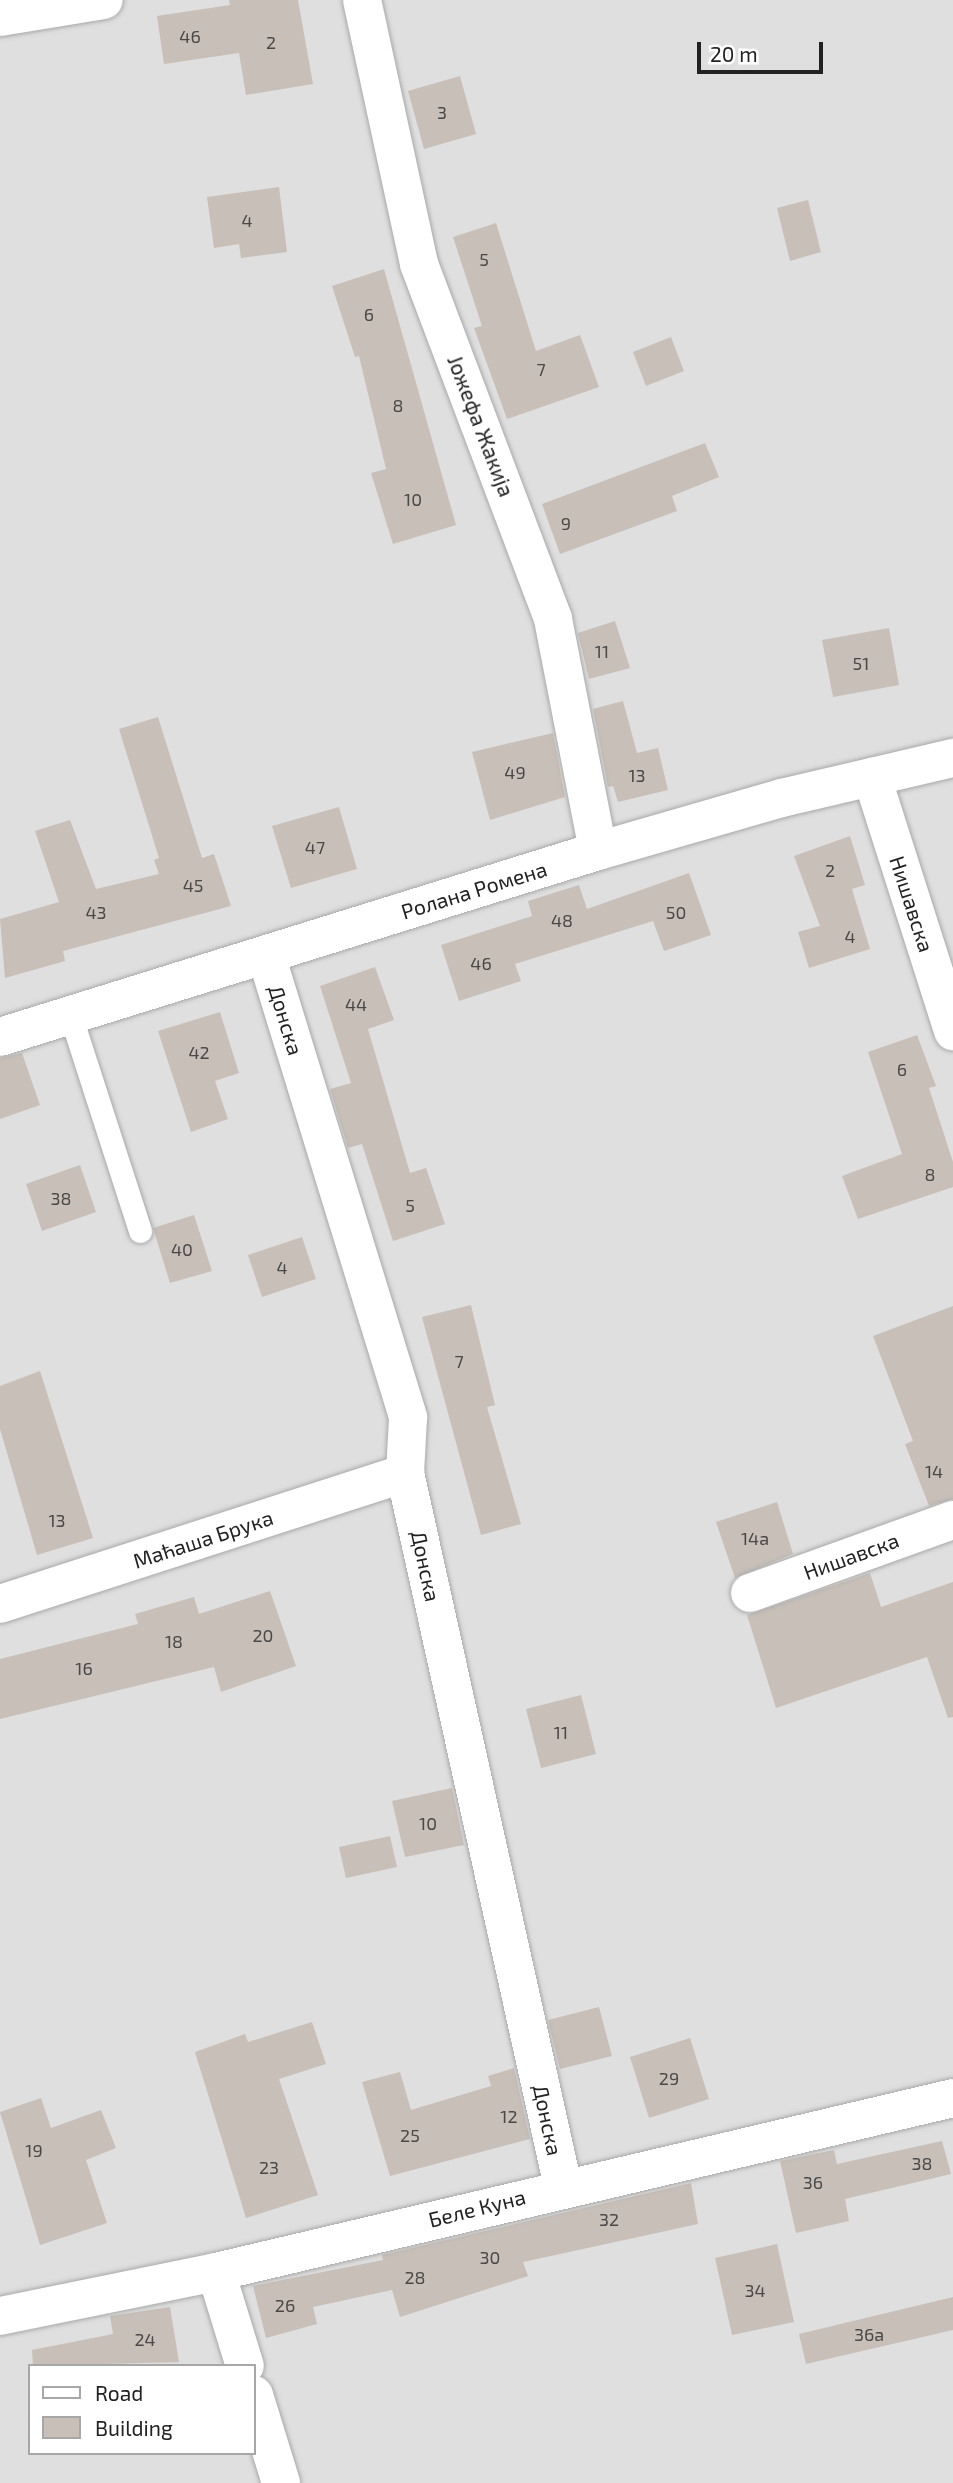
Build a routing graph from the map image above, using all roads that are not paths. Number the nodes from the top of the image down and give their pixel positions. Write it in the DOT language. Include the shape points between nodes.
graph roads {
  1 [pos="104,0"];
  2 [pos="362,0"];
  3 [pos="0,18"];
  4 [pos="953,758"];
  5 [pos="872,777"];
  6 [pos="598,851"];
  7 [pos="266,955"];
  8 [pos="71,1014"];
  9 [pos="953,1031"];
  10 [pos="0,1037"];
  11 [pos="140,1231"];
  12 [pos="405,1473"];
  13 [pos="953,1520"];
  14 [pos="750,1593"];
  15 [pos="0,1604"];
  16 [pos="953,2098"];
  17 [pos="563,2187"];
  18 [pos="216,2272"];
  19 [pos="0,2316"];
  20 [pos="244,2364"];
  21 [pos="256,2402"];
  22 [pos="281,2483"];
  1 -- 3 [label="street"];
  2 -- 6 [label="street, Јожефа Жакија" via="419,264 553,619"];
  4 -- 5 [label="street, Ролана Ромена"];
  5 -- 6 [label="street, Ролана Ромена"];
  5 -- 9 [label="street, Нишавска"];
  6 -- 7 [label="street, Ролана Ромена"];
  7 -- 8 [label="street, Ролана Ромена"];
  7 -- 12 [label="street, Донска" via="408,1418"];
  8 -- 10 [label="street, Ролана Ромена"];
  8 -- 11 [label="lane"];
  12 -- 15 [label="street, Маћаша Брука"];
  12 -- 17 [label="street, Донска"];
  13 -- 14 [label="street, Нишавска"];
  16 -- 17 [label="street, Беле Куна"];
  17 -- 18 [label="street, Беле Куна"];
  18 -- 19 [label="street, Беле Куна"];
  18 -- 20 [label="street"];
  21 -- 22 [label="street"];
}
